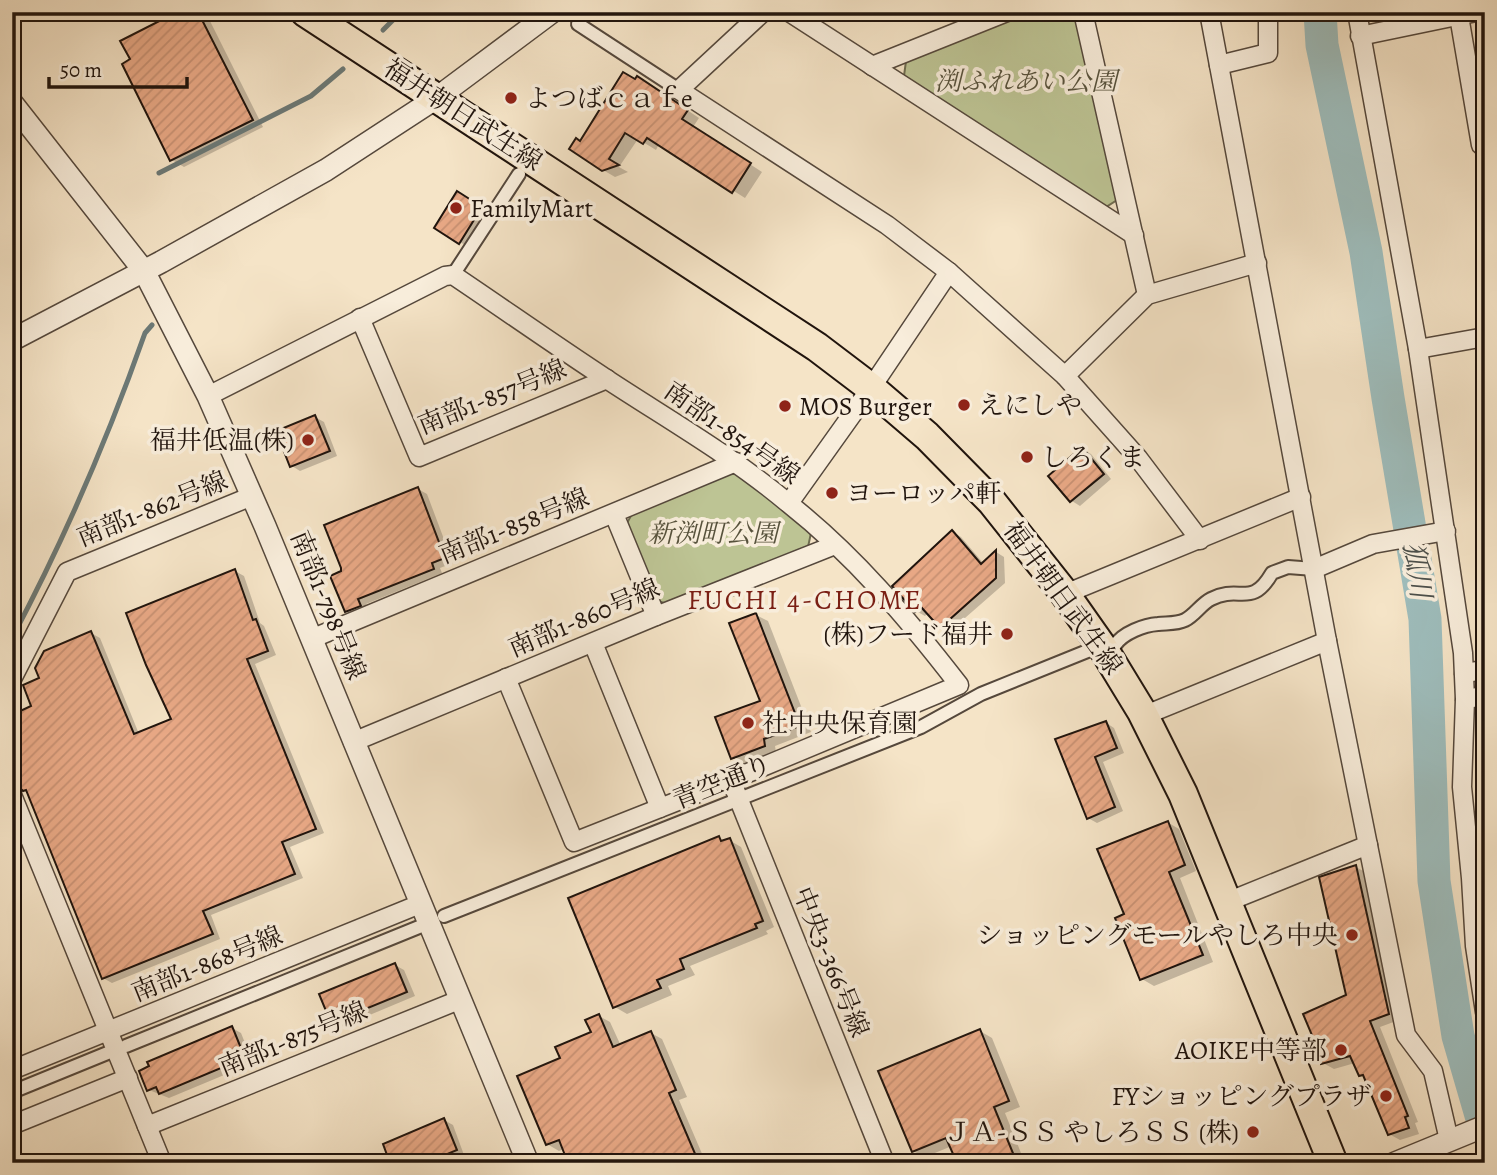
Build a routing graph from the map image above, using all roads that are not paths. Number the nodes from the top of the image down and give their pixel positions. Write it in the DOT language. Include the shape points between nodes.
graph roads {
  1 [pos="305,12"];
  2 [pos="552,12"];
  3 [pos="763,12"];
  4 [pos="789,12"];
  5 [pos="1007,12"];
  6 [pos="1083,12"];
  7 [pos="1209,12"];
  8 [pos="1268,12"];
  9 [pos="1357,12"];
  10 [pos="1467,14"];
  11 [pos="578,24"];
  12 [pos="1360,36"];
  13 [pos="1219,65"];
  14 [pos="872,66"];
  15 [pos="679,90"];
  16 [pos="438,97"];
  17 [pos="12,103"];
  18 [pos="1481,145"];
  19 [pos="519,174"];
  20 [pos="1134,236"];
  21 [pos="1257,263"];
  22 [pos="144,271"];
  23 [pos="949,272"];
  24 [pos="453,275"];
  25 [pos="1147,295"];
  26 [pos="360,318"];
  27 [pos="1485,337"];
  28 [pos="12,340"];
  29 [pos="1418,349"];
  30 [pos="1065,376"];
  31 [pos="607,379"];
  32 [pos="871,388"];
  33 [pos="208,396"];
  34 [pos="736,462"];
  35 [pos="252,496"];
  36 [pos="1301,497"];
  37 [pos="789,503"];
  38 [pos="614,514"];
  39 [pos="1442,531"];
  40 [pos="1200,540"];
  41 [pos="835,545"];
  42 [pos="1314,569"];
  43 [pos="1065,594"];
  44 [pos="656,616"];
  45 [pos="311,639"];
  46 [pos="1327,641"];
  47 [pos="593,643"];
  48 [pos="1115,645"];
  49 [pos="1090,650"];
  50 [pos="1485,670"];
  51 [pos="1464,673"];
  52 [pos="506,678"];
  53 [pos="12,679"];
  54 [pos="1485,696"];
  55 [pos="1465,699"];
  56 [pos="1143,716"];
  57 [pos="354,742"];
  58 [pos="731,780"];
  59 [pos="12,795"];
  60 [pos="738,801"];
  61 [pos="660,808"];
  62 [pos="1368,845"];
  63 [pos="1478,882"];
  64 [pos="1227,902"];
  65 [pos="420,904"];
  66 [pos="1479,915"];
  67 [pos="444,916"];
  68 [pos="419,927"];
  69 [pos="459,1000"];
  70 [pos="1485,1013"];
  71 [pos="110,1032"];
  72 [pos="126,1046"];
  73 [pos="110,1052"];
  74 [pos="12,1070"];
  75 [pos="128,1078"];
  76 [pos="12,1092"];
  77 [pos="12,1125"];
  78 [pos="147,1126"];
  79 [pos="1468,1133"];
  80 [pos="162,1163"];
  81 [pos="528,1163"];
  82 [pos="885,1163"];
  83 [pos="1334,1163"];
  84 [pos="1395,1163"];
  1 -- 16 [label="main road, 福井朝日武生線"];
  2 -- 16 [label="street"];
  3 -- 15 [label="street"];
  4 -- 14 [label="street"];
  5 -- 14 [label="street"];
  6 -- 20 [label="street"];
  7 -- 13 [label="street"];
  8 -- 13 [label="street" via="1268,53"];
  9 -- 12 [label="street"];
  10 -- 12 [label="street"];
  10 -- 18 [label="street"];
  11 -- 15 [label="street"];
  12 -- 29 [label="street"];
  13 -- 21 [label="street"];
  14 -- 20 [label="street"];
  15 -- 23 [label="street" via="887,225"];
  16 -- 22 [label="street" via="327,170"];
  16 -- 32 [label="main road, 福井朝日武生線" via="817,347"];
  17 -- 22 [label="street, 南部1-798号線"];
  19 -- 24 [label="street"];
  20 -- 25 [label="street"];
  21 -- 25 [label="street"];
  21 -- 36 [label="street"];
  22 -- 28 [label="street"];
  22 -- 33 [label="street, 南部1-798号線"];
  23 -- 30 [label="street"];
  23 -- 32 [label="street"];
  24 -- 26 [label="street"];
  24 -- 31 [label="street, 南部1-854号線"];
  25 -- 30 [label="street"];
  26 -- 31 [label="street, 南部1-857号線" via="419,457"];
  26 -- 33 [label="street"];
  27 -- 29 [label="street"];
  29 -- 39 [label="street"];
  30 -- 40 [label="street" via="1138,458"];
  31 -- 34 [label="street, 南部1-854号線"];
  32 -- 37 [label="street"];
  32 -- 43 [label="main road, 福井朝日武生線" via="992,502"];
  33 -- 35 [label="street, 南部1-798号線"];
  34 -- 37 [label="street, 南部1-854号線"];
  34 -- 38 [label="street, 南部1-858号線"];
  35 -- 45 [label="street, 南部1-798号線"];
  35 -- 53 [label="street, 南部1-862号線" via="67,572"];
  36 -- 40 [label="street"];
  36 -- 42 [label="street"];
  37 -- 41 [label="street, 南部1-854号線"];
  38 -- 44 [label="street"];
  38 -- 45 [label="street, 南部1-858号線"];
  39 -- 42 [label="street" via="1373,544"];
  39 -- 51 [label="street"];
  40 -- 43 [label="street"];
  41 -- 44 [label="street, 南部1-860号線"];
  41 -- 58 [label="street, 南部1-854号線" via="890,600 959,685"];
  42 -- 46 [label="street"];
  42 -- 48 [label="street" via="1288,567 1272,573 1263,589 1211,599 1185,620 1155,624 1121,637"];
  43 -- 56 [label="main road, 福井朝日武生線"];
  44 -- 47 [label="street, 南部1-860号線"];
  45 -- 57 [label="street, 南部1-798号線"];
  46 -- 56 [label="street"];
  46 -- 62 [label="street"];
  47 -- 52 [label="street, 南部1-860号線"];
  47 -- 61 [label="street"];
  49 -- 60 [label="street, 青空通り" via="981,694 921,727"];
  50 -- 51 [label="street"];
  51 -- 55 [label="street"];
  52 -- 57 [label="street, 南部1-860号線"];
  52 -- 61 [label="street, 南部1-854号線" via="574,842"];
  54 -- 55 [label="street"];
  55 -- 63 [label="street" via="1462,787"];
  56 -- 64 [label="main road, 福井朝日武生線" via="1178,782"];
  57 -- 65 [label="street, 南部1-798号線"];
  58 -- 60 [label="street, 中央3-366号線"];
  58 -- 61 [label="street, 南部1-854号線"];
  59 -- 71 [label="street"];
  60 -- 67 [label="street, 青空通り"];
  60 -- 82 [label="street, 中央3-366号線"];
  62 -- 64 [label="street"];
  62 -- 79 [label="street" via="1406,1035 1433,1071"];
  63 -- 66 [label="street"];
  64 -- 83 [label="main road, 福井朝日武生線"];
  65 -- 69 [label="street, 南部1-798号線"];
  65 -- 71 [label="street, 南部1-868号線"];
  66 -- 70 [label="street" via="1475,946"];
  68 -- 72 [label="street"];
  69 -- 78 [label="street, 南部1-875号線"];
  69 -- 81 [label="street, 南部1-798号線"];
  71 -- 74 [label="street, 南部1-868号線"];
  71 -- 75 [label="street"];
  73 -- 76 [label="street"];
  75 -- 77 [label="street"];
  75 -- 78 [label="street"];
  78 -- 80 [label="street"];
  79 -- 84 [label="street"];
}
